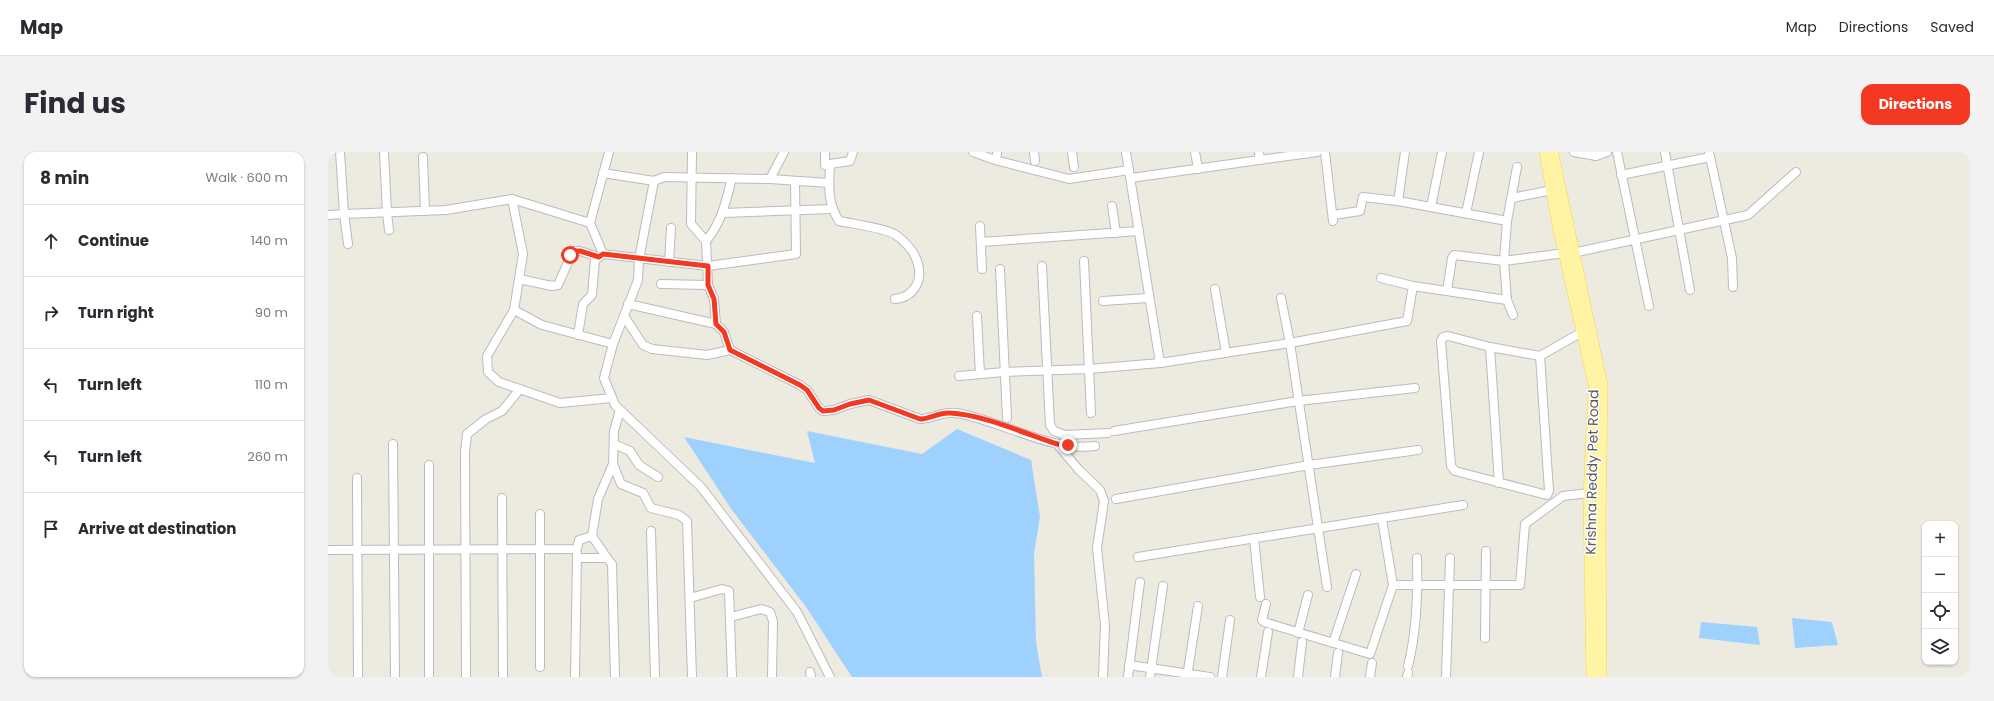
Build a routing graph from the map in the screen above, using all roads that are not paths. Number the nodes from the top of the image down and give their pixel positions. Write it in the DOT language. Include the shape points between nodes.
graph roads {
  1 [pos="340,152"];
  2 [pos="384,152"];
  3 [pos="609,152"];
  4 [pos="692,152"];
  5 [pos="784,152"];
  6 [pos="825,152"];
  7 [pos="853,152"];
  8 [pos="973,152"];
  9 [pos="1072,152"];
  10 [pos="1126,152"];
  11 [pos="1195,152"];
  12 [pos="1317,152"];
  13 [pos="1325,152"];
  14 [pos="1405,152"];
  15 [pos="1442,152"];
  16 [pos="1479,152"];
  17 [pos="1545,152"];
  18 [pos="1552,152"];
  19 [pos="1574,152"];
  20 [pos="1607,152"];
  21 [pos="1617,152"];
  22 [pos="1664,152"];
  23 [pos="1709,154"];
  24 [pos="1260,156"];
  25 [pos="422,157"];
  26 [pos="830,164"];
  27 [pos="1667,166"];
  28 [pos="1074,167"];
  29 [pos="1517,167"];
  30 [pos="1198,169"];
  31 [pos="1796,172"];
  32 [pos="603,173"];
  33 [pos="1130,174"];
  34 [pos="1621,174"];
  35 [pos="692,177"];
  36 [pos="732,178"];
  37 [pos="770,179"];
  38 [pos="654,181"];
  39 [pos="795,181"];
  40 [pos="829,183"];
  41 [pos="1552,190"];
  42 [pos="1512,198"];
  43 [pos="512,199"];
  44 [pos="1398,202"];
  45 [pos="1112,206"];
  46 [pos="1431,207"];
  47 [pos="831,209"];
  48 [pos="425,211"];
  49 [pos="386,212"];
  50 [pos="796,212"];
  51 [pos="1466,213"];
  52 [pos="344,214"];
  53 [pos="723,214"];
  54 [pos="328,215"];
  55 [pos="1507,221"];
  56 [pos="1723,221"];
  57 [pos="590,223"];
  58 [pos="980,226"];
  59 [pos="671,228"];
  60 [pos="389,230"];
  61 [pos="1678,230"];
  62 [pos="1139,231"];
  63 [pos="1116,232"];
  64 [pos="1634,240"];
  65 [pos="706,241"];
  66 [pos="981,242"];
  67 [pos="348,244"];
  68 [pos="1569,253"];
  69 [pos="601,256"];
  70 [pos="639,260"];
  71 [pos="1084,261"];
  72 [pos="1504,261"];
  73 [pos="669,262"];
  74 [pos="708,266"];
  75 [pos="1042,266"];
  76 [pos="982,268"];
  77 [pos="1000,269"];
  78 [pos="1381,278"];
  79 [pos="519,279"];
  80 [pos="661,284"];
  81 [pos="708,285"];
  82 [pos="1413,286"];
  83 [pos="1733,287"];
  84 [pos="1215,289"];
  85 [pos="1690,290"];
  86 [pos="1447,291"];
  87 [pos="1148,298"];
  88 [pos="1281,298"];
  89 [pos="895,299"];
  90 [pos="1507,300"];
  91 [pos="1103,301"];
  92 [pos="628,304"];
  93 [pos="1649,306"];
  94 [pos="514,310"];
  95 [pos="1513,315"];
  96 [pos="624,316"];
  97 [pos="978,316"];
  98 [pos="716,324"];
  99 [pos="1582,332"];
  100 [pos="578,335"];
  101 [pos="1290,343"];
  102 [pos="614,344"];
  103 [pos="1490,347"];
  104 [pos="730,350"];
  105 [pos="1226,353"];
  106 [pos="1540,356"];
  107 [pos="1160,363"];
  108 [pos="1089,369"];
  109 [pos="1048,371"];
  110 [pos="1004,372"];
  111 [pos="980,374"];
  112 [pos="959,376"];
  113 [pos="1414,388"];
  114 [pos="520,389"];
  115 [pos="612,398"];
  116 [pos="1298,401"];
  117 [pos="620,410"];
  118 [pos="1090,413"];
  119 [pos="1007,418"];
  120 [pos="392,444"];
  121 [pos="614,444"];
  122 [pos="1057,444"];
  123 [pos="1095,446"];
  124 [pos="1418,450"];
  125 [pos="613,464"];
  126 [pos="429,465"];
  127 [pos="1309,465"];
  128 [pos="658,477"];
  129 [pos="357,478"];
  130 [pos="1499,483"];
  131 [pos="1589,493"];
  132 [pos="502,498"];
  133 [pos="1116,499"];
  134 [pos="1463,505"];
  135 [pos="540,514"];
  136 [pos="1382,519"];
  137 [pos="1319,528"];
  138 [pos="650,531"];
  139 [pos="592,536"];
  140 [pos="1254,538"];
  141 [pos="357,549"];
  142 [pos="577,549"];
  143 [pos="328,550"];
  144 [pos="394,550"];
  145 [pos="429,550"];
  146 [pos="466,550"];
  147 [pos="502,550"];
  148 [pos="540,550"];
  149 [pos="1486,551"];
  150 [pos="1138,557"];
  151 [pos="577,558"];
  152 [pos="607,558"];
  153 [pos="1417,558"];
  154 [pos="1450,558"];
  155 [pos="1356,574"];
  156 [pos="1140,582"];
  157 [pos="1393,585"];
  158 [pos="1418,585"];
  159 [pos="1449,585"];
  160 [pos="1486,585"];
  161 [pos="1163,586"];
  162 [pos="1327,587"];
  163 [pos="1308,595"];
  164 [pos="1260,597"];
  165 [pos="690,598"];
  166 [pos="1266,604"];
  167 [pos="1198,606"];
  168 [pos="731,617"];
  169 [pos="1230,620"];
  170 [pos="1268,632"];
  171 [pos="1298,633"];
  172 [pos="1485,638"];
  173 [pos="1302,642"];
  174 [pos="1333,643"];
  175 [pos="1338,652"];
  176 [pos="1372,663"];
  177 [pos="1129,665"];
  178 [pos="540,667"];
  179 [pos="1151,668"];
  180 [pos="1408,672"];
  181 [pos="1187,675"];
  182 [pos="1446,676"];
  183 [pos="358,677"];
  184 [pos="395,677"];
  185 [pos="429,677"];
  186 [pos="466,677"];
  187 [pos="502,677"];
  188 [pos="575,677"];
  189 [pos="615,677"];
  190 [pos="655,677"];
  191 [pos="692,677"];
  192 [pos="732,677"];
  193 [pos="772,677"];
  194 [pos="830,677"];
  195 [pos="1104,677"];
  196 [pos="1128,677"];
  197 [pos="1150,677"];
  198 [pos="1210,677"];
  199 [pos="1222,677"];
  200 [pos="1261,677"];
  201 [pos="1298,677"];
  202 [pos="1335,677"];
  203 [pos="1370,677"];
  204 [pos="1592,677"];
  205 [pos="1601,677"];
  1 -- 52 [label="street"];
  2 -- 49 [label="street"];
  3 -- 32 [label="street"];
  4 -- 35 [label="street"];
  5 -- 37 [label="street"];
  6 -- 26 [label="street" via="826,165"];
  7 -- 26 [label="street" via="850,161"];
  8 -- 33 [label="street" via="1069,179"];
  9 -- 28 [label="street"];
  10 -- 33 [label="street"];
  11 -- 30 [label="street"];
  12 -- 24 [label="street"];
  13 -- 44 [label="street" via="1333,218 1360,211 1363,197"];
  14 -- 44 [label="street"];
  15 -- 46 [label="street"];
  16 -- 51 [label="street"];
  17 -- 41 [label="main road, Krishna Reddy Pet Road"];
  18 -- 68 [label="main road, Krishna Reddy Pet Road"];
  19 -- 20 [label="street" via="1596,156"];
  21 -- 34 [label="street"];
  22 -- 27 [label="street"];
  23 -- 27 [label="street"];
  23 -- 56 [label="street"];
  24 -- 30 [label="street"];
  25 -- 48 [label="street"];
  26 -- 40 [label="street"];
  27 -- 34 [label="street"];
  27 -- 61 [label="street"];
  29 -- 42 [label="street"];
  30 -- 33 [label="street"];
  31 -- 56 [label="street" via="1766,197 1753,213"];
  32 -- 38 [label="street"];
  32 -- 57 [label="street"];
  33 -- 62 [label="street"];
  34 -- 64 [label="street"];
  35 -- 36 [label="street"];
  35 -- 38 [label="street" via="664,177"];
  35 -- 65 [label="street" via="691,224"];
  36 -- 37 [label="street"];
  36 -- 53 [label="street"];
  37 -- 39 [label="street"];
  38 -- 70 [label="street"];
  39 -- 40 [label="street"];
  39 -- 50 [label="street"];
  40 -- 47 [label="street"];
  41 -- 42 [label="street"];
  41 -- 68 [label="main road, Krishna Reddy Pet Road"];
  42 -- 55 [label="street"];
  43 -- 48 [label="street"];
  43 -- 57 [label="street"];
  43 -- 79 [label="street" via="523,254"];
  44 -- 46 [label="street"];
  45 -- 63 [label="street"];
  46 -- 51 [label="street"];
  47 -- 50 [label="street"];
  47 -- 89 [label="street" via="839,220 894,234 908,246 917,262 919,278 915,289 905,298"];
  48 -- 49 [label="street"];
  49 -- 52 [label="street"];
  49 -- 60 [label="street"];
  50 -- 53 [label="street"];
  50 -- 74 [label="street" via="796,254"];
  51 -- 55 [label="street"];
  52 -- 54 [label="street"];
  52 -- 67 [label="street"];
  53 -- 65 [label="street"];
  55 -- 72 [label="street"];
  56 -- 61 [label="street"];
  56 -- 83 [label="street" via="1733,268"];
  57 -- 69 [label="street"];
  58 -- 66 [label="street"];
  59 -- 73 [label="street"];
  61 -- 64 [label="street"];
  61 -- 85 [label="street"];
  62 -- 63 [label="street"];
  62 -- 87 [label="street"];
  63 -- 66 [label="street"];
  64 -- 68 [label="street"];
  64 -- 93 [label="street"];
  65 -- 74 [label="street"];
  66 -- 76 [label="street"];
  68 -- 72 [label="street"];
  68 -- 99 [label="main road, Krishna Reddy Pet Road"];
  68 -- 205 [label="main road, Krishna Reddy Pet Road" via="1602,385"];
  69 -- 70 [label="street"];
  69 -- 79 [label="street" via="574,251 558,285"];
  69 -- 100 [label="street" via="595,260 592,295 583,304"];
  70 -- 73 [label="street"];
  70 -- 92 [label="street" via="638,280"];
  71 -- 108 [label="street"];
  72 -- 86 [label="street" via="1454,255"];
  72 -- 90 [label="street"];
  73 -- 74 [label="street"];
  74 -- 81 [label="street"];
  75 -- 109 [label="street"];
  77 -- 110 [label="street"];
  78 -- 82 [label="street"];
  79 -- 94 [label="street"];
  80 -- 81 [label="street"];
  81 -- 98 [label="street" via="714,299"];
  82 -- 86 [label="street"];
  82 -- 101 [label="street" via="1407,321"];
  84 -- 105 [label="street"];
  86 -- 90 [label="street"];
  87 -- 91 [label="street"];
  87 -- 107 [label="street"];
  88 -- 101 [label="street"];
  90 -- 95 [label="street"];
  92 -- 96 [label="street"];
  92 -- 98 [label="street"];
  94 -- 100 [label="street" via="542,325"];
  94 -- 114 [label="street" via="487,356 488,372 499,382"];
  96 -- 102 [label="street"];
  96 -- 104 [label="street" via="643,345 652,349 707,355"];
  97 -- 111 [label="street"];
  98 -- 104 [label="street" via="724,332"];
  99 -- 106 [label="street"];
  99 -- 131 [label="main road, Krishna Reddy Pet Road" via="1594,384"];
  100 -- 102 [label="street"];
  101 -- 105 [label="street"];
  101 -- 116 [label="street"];
  102 -- 115 [label="street" via="604,378"];
  103 -- 106 [label="street"];
  103 -- 130 [label="street"];
  103 -- 130 [label="street" via="1448,336 1443,337 1441,341 1451,466 1455,471"];
  104 -- 122 [label="street" via="800,385 823,411 869,400 920,419 942,413 957,413 993,422"];
  105 -- 107 [label="street"];
  106 -- 130 [label="street" via="1549,491 1544,495"];
  107 -- 108 [label="street"];
  108 -- 109 [label="street"];
  108 -- 118 [label="street"];
  109 -- 110 [label="street"];
  109 -- 116 [label="street" via="1050,425 1054,431 1065,435 1111,432"];
  110 -- 111 [label="street"];
  110 -- 119 [label="street"];
  111 -- 112 [label="street"];
  113 -- 116 [label="street"];
  114 -- 115 [label="street" via="560,403"];
  114 -- 146 [label="street" via="502,411 486,419 467,434"];
  115 -- 117 [label="street"];
  116 -- 127 [label="street"];
  117 -- 121 [label="street" via="616,420"];
  117 -- 194 [label="street" via="701,487 797,612"];
  120 -- 144 [label="street"];
  121 -- 125 [label="street"];
  121 -- 128 [label="street" via="630,451 639,465"];
  122 -- 123 [label="street"];
  122 -- 195 [label="street" via="1100,490 1104,501 1097,548 1105,625"];
  124 -- 127 [label="street"];
  125 -- 139 [label="street" via="598,499"];
  125 -- 165 [label="street" via="621,484 643,493 651,508 679,515 688,521"];
  126 -- 145 [label="street"];
  127 -- 133 [label="street"];
  127 -- 137 [label="street"];
  129 -- 141 [label="street"];
  131 -- 160 [label="street" via="1563,496 1525,524 1520,585"];
  131 -- 204 [label="main road, Krishna Reddy Pet Road"];
  132 -- 147 [label="street"];
  134 -- 136 [label="street"];
  135 -- 148 [label="street"];
  136 -- 137 [label="street"];
  136 -- 157 [label="street"];
  137 -- 140 [label="street"];
  137 -- 162 [label="street"];
  138 -- 190 [label="street"];
  139 -- 142 [label="street" via="578,540"];
  139 -- 152 [label="street"];
  140 -- 150 [label="street"];
  140 -- 164 [label="street"];
  141 -- 143 [label="street"];
  141 -- 144 [label="street"];
  141 -- 183 [label="street"];
  142 -- 148 [label="street"];
  142 -- 151 [label="street"];
  144 -- 145 [label="street"];
  144 -- 184 [label="street"];
  145 -- 146 [label="street"];
  145 -- 185 [label="street"];
  146 -- 147 [label="street"];
  146 -- 186 [label="street"];
  147 -- 148 [label="street"];
  147 -- 187 [label="street"];
  148 -- 178 [label="street"];
  149 -- 160 [label="street"];
  151 -- 152 [label="street"];
  151 -- 188 [label="street"];
  152 -- 189 [label="street" via="614,568"];
  153 -- 158 [label="street"];
  154 -- 159 [label="street"];
  155 -- 174 [label="street"];
  156 -- 177 [label="street"];
  157 -- 158 [label="street"];
  157 -- 174 [label="street" via="1372,653"];
  158 -- 159 [label="street"];
  158 -- 180 [label="street" via="1414,642"];
  159 -- 160 [label="street"];
  159 -- 182 [label="street"];
  160 -- 172 [label="street"];
  161 -- 179 [label="street"];
  163 -- 171 [label="street"];
  165 -- 168 [label="street" via="727,589 730,595"];
  165 -- 191 [label="street"];
  166 -- 171 [label="street" via="1262,620 1264,622"];
  167 -- 181 [label="street"];
  168 -- 192 [label="street"];
  168 -- 193 [label="street" via="761,609 770,612 773,621"];
  169 -- 199 [label="street"];
  170 -- 200 [label="street"];
  171 -- 174 [label="street"];
  173 -- 201 [label="street"];
  175 -- 202 [label="street"];
  176 -- 203 [label="street"];
  177 -- 179 [label="street"];
  177 -- 196 [label="street"];
  179 -- 181 [label="street"];
  179 -- 197 [label="street"];
  181 -- 198 [label="street"];
}
